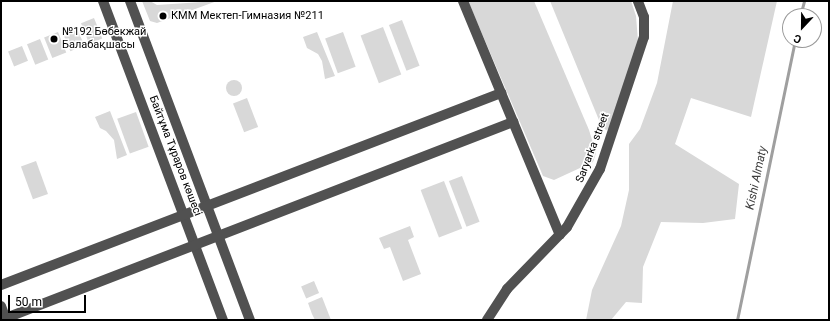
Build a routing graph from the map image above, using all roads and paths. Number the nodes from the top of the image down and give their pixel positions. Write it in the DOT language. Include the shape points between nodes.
graph roads {
  1 [pos="103,1"];
  2 [pos="130,1"];
  3 [pos="463,1"];
  4 [pos="638,1"];
  5 [pos="501,93"];
  6 [pos="513,122"];
  7 [pos="207,206"];
  8 [pos="184,215"];
  9 [pos="560,235"];
  10 [pos="218,236"];
  11 [pos="195,245"];
  12 [pos="1,285"];
  13 [pos="1,306"];
  14 [pos="6,319"];
  15 [pos="224,320"];
  16 [pos="250,320"];
  17 [pos="487,320"];
  1 -- 8 [label="street, Байтұма Тұраров көшесі"];
  2 -- 7 [label="street, Байтұма Тұраров көшесі"];
  3 -- 5 [label="street"];
  4 -- 9 [label="street, Saryarka street" via="644,17 644,37 607,152 589,192"];
  5 -- 6 [label="street"];
  5 -- 7 [label="street"];
  6 -- 9 [label="street"];
  6 -- 10 [label="street"];
  7 -- 8 [label="street"];
  7 -- 10 [label="street, Байтұма Тұраров көшесі"];
  8 -- 11 [label="street, Байтұма Тұраров көшесі"];
  8 -- 12 [label="street"];
  9 -- 17 [label="street, Saryarka street" via="507,289"];
  10 -- 11 [label="street"];
  10 -- 16 [label="street, Байтұма Тұраров көшесі"];
  11 -- 14 [label="street"];
  11 -- 15 [label="street, Байтұма Тұраров көшесі"];
  13 -- 14 [label="street"];
}
